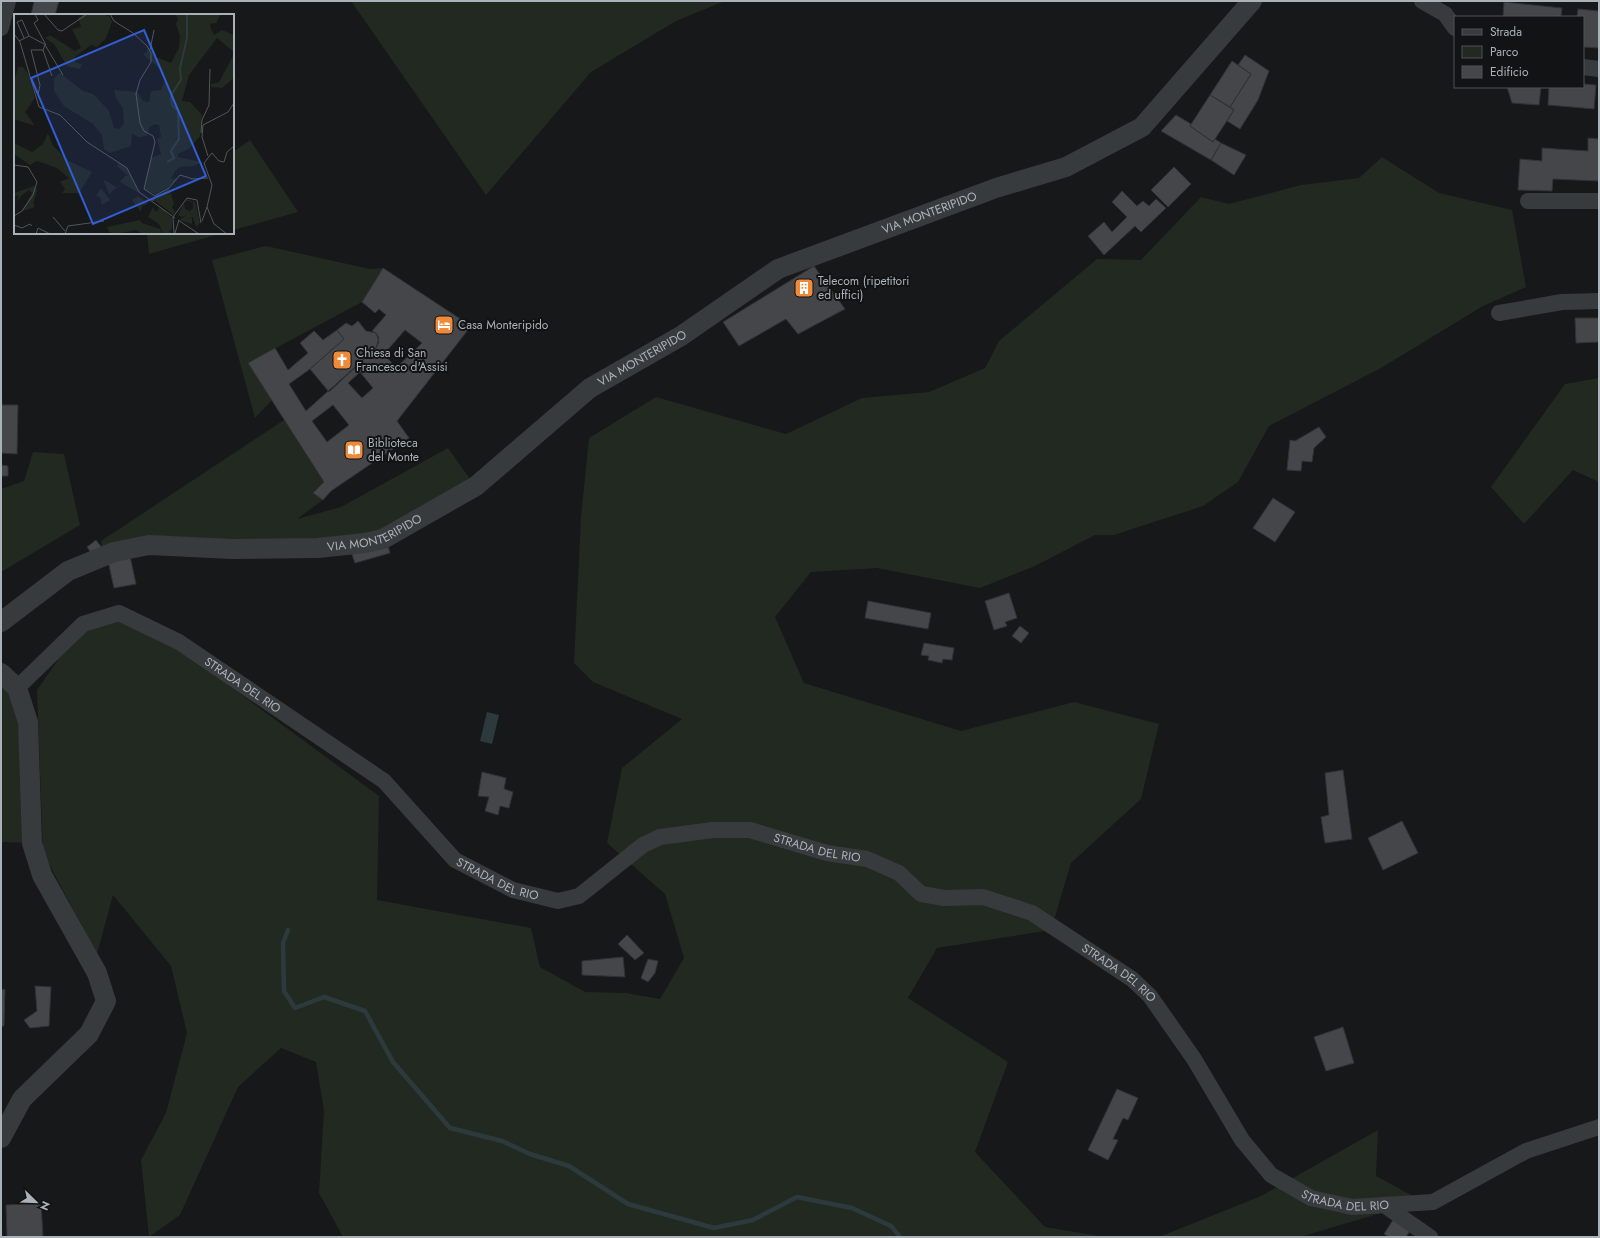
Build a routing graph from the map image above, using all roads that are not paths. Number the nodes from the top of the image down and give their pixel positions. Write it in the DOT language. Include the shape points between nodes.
graph roads {
  1 [pos="8,1"];
  2 [pos="1252,1"];
  3 [pos="1422,1"];
  4 [pos="1454,27"];
  5 [pos="1,28"];
  6 [pos="1584,67"];
  7 [pos="1599,69"];
  8 [pos="1528,201"];
  9 [pos="1599,201"];
  10 [pos="1599,300"];
  11 [pos="1499,313"];
  12 [pos="1,622"];
  13 [pos="1,673"];
  14 [pos="17,688"];
  15 [pos="1599,1127"];
  16 [pos="1,1138"];
  17 [pos="1384,1205"];
  18 [pos="1430,1237"];
  1 -- 5 [label="street"];
  2 -- 12 [label="street, VIA MONTERIPIDO" via="1142,127 1066,167 996,188 778,269 681,336 590,388 476,486 383,539 318,548 234,549 149,545 114,552 68,571"];
  3 -- 4 [label="street" via="1445,14"];
  6 -- 7 [label="street"];
  8 -- 9 [label="street"];
  10 -- 11 [label="street" via="1562,302"];
  13 -- 14 [label="street"];
  14 -- 16 [label="street" via="28,722 32,844 42,874 97,973 106,1001 89,1034 22,1099"];
  14 -- 17 [label="street, STRADA DEL RIO" via="83,624 119,613 179,642 384,781 455,860 513,890 558,901 579,896 643,845 660,837 713,830 750,830 827,853 867,859 899,873 921,894 944,898 983,897 1032,912 1132,979 1150,996 1194,1058 1242,1140 1271,1175 1311,1198 1352,1207"];
  15 -- 17 [label="street, STRADA DEL RIO" via="1526,1151 1433,1202"];
  17 -- 18 [label="street"];
}
